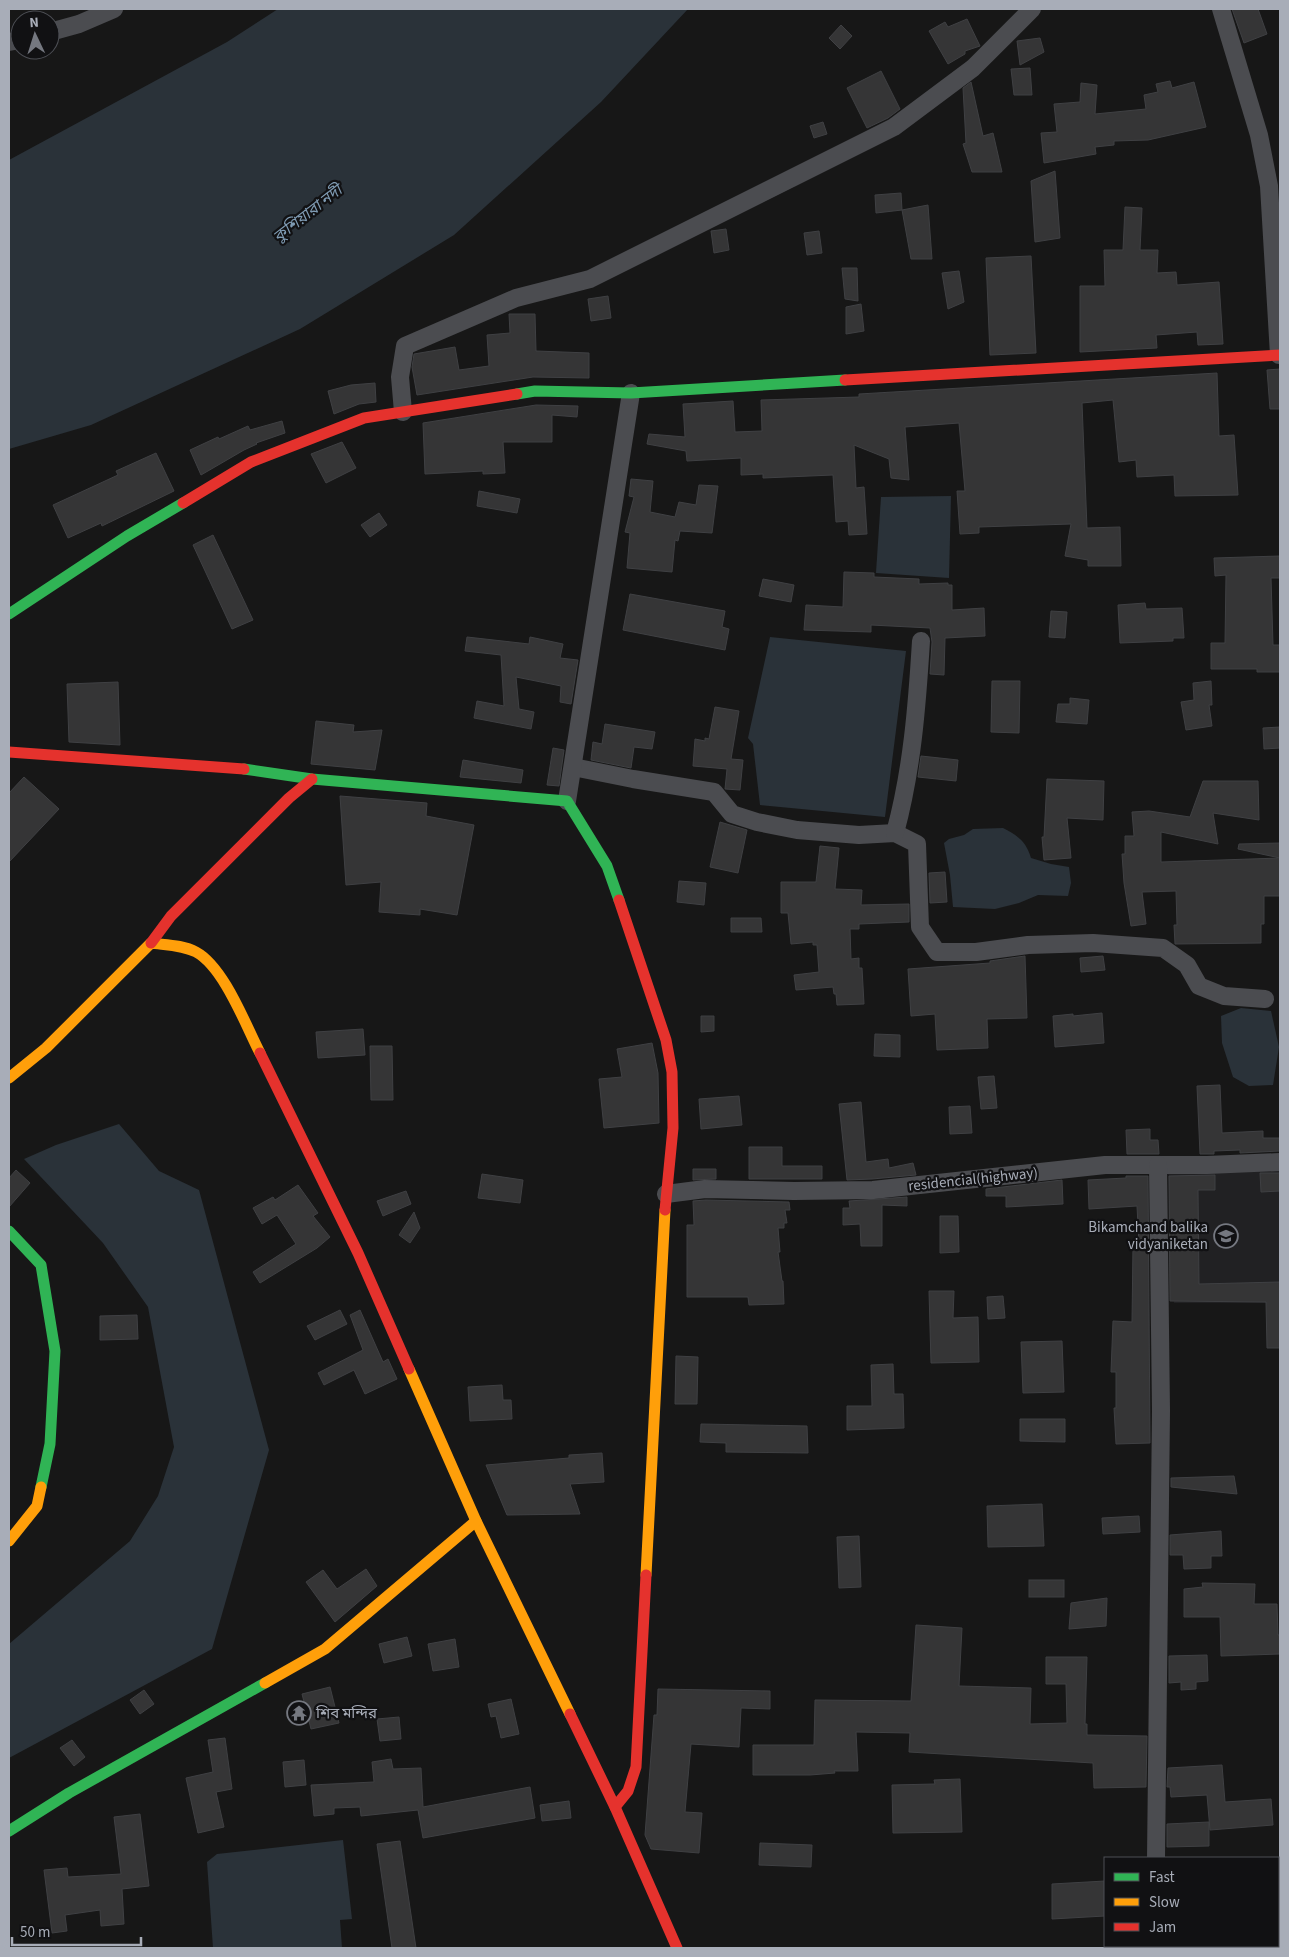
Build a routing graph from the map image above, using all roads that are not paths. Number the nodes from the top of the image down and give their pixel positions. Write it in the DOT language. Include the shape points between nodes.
graph roads {
  1 [pos="114,9"];
  2 [pos="1032,9"];
  3 [pos="1221,9"];
  4 [pos="60,29"];
  5 [pos="1280,355"];
  6 [pos="631,393"];
  7 [pos="403,412"];
  8 [pos="9,614"];
  9 [pos="921,641"];
  10 [pos="9,752"];
  11 [pos="573,767"];
  12 [pos="312,780"];
  13 [pos="567,801"];
  14 [pos="895,834"];
  15 [pos="151,942"];
  16 [pos="1265,999"];
  17 [pos="9,1078"];
  18 [pos="1280,1162"];
  19 [pos="1158,1166"];
  20 [pos="666,1194"];
  21 [pos="9,1231"];
  22 [pos="476,1521"];
  23 [pos="9,1541"];
  24 [pos="615,1807"];
  25 [pos="9,1831"];
  26 [pos="1156,1857"];
  27 [pos="677,1948"];
  1 -- 4 [label="street"];
  2 -- 7 [label="street" via="973,68 894,127 590,279 516,298 405,346 400,378"];
  3 -- 5 [label="street" via="1259,135 1269,186"];
  5 -- 6 [label="main road"];
  6 -- 7 [label="main road" via="535,392"];
  6 -- 11 [label="street"];
  7 -- 8 [label="main road" via="364,418 251,462 127,536"];
  9 -- 14 [label="street" via="906,795"];
  10 -- 12 [label="main road" via="226,767"];
  11 -- 13 [label="street"];
  11 -- 14 [label="street" via="714,792 732,814 756,822 797,830"];
  12 -- 13 [label="main road"];
  12 -- 15 [label="main road" via="289,798 171,916"];
  13 -- 20 [label="main road" via="607,866 666,1040 672,1072 673,1128"];
  14 -- 16 [label="street" via="917,844 920,927 937,952 1093,943 1163,948 1187,965 1199,986 1224,996"];
  15 -- 17 [label="main road" via="46,1048"];
  15 -- 22 [label="main road" via="188,947 200,954 228,989 358,1253"];
  18 -- 19 [label="street, residencial(highway)"];
  19 -- 20 [label="street, residencial(highway)" via="1105,1166 873,1190 705,1189"];
  19 -- 26 [label="street" via="1161,1410"];
  20 -- 24 [label="main road" via="636,1767 628,1791"];
  21 -- 23 [label="main road" via="41,1265 55,1351 50,1444 36,1506"];
  22 -- 24 [label="main road"];
  22 -- 25 [label="main road" via="325,1650 69,1793"];
  24 -- 27 [label="main road"];
}
